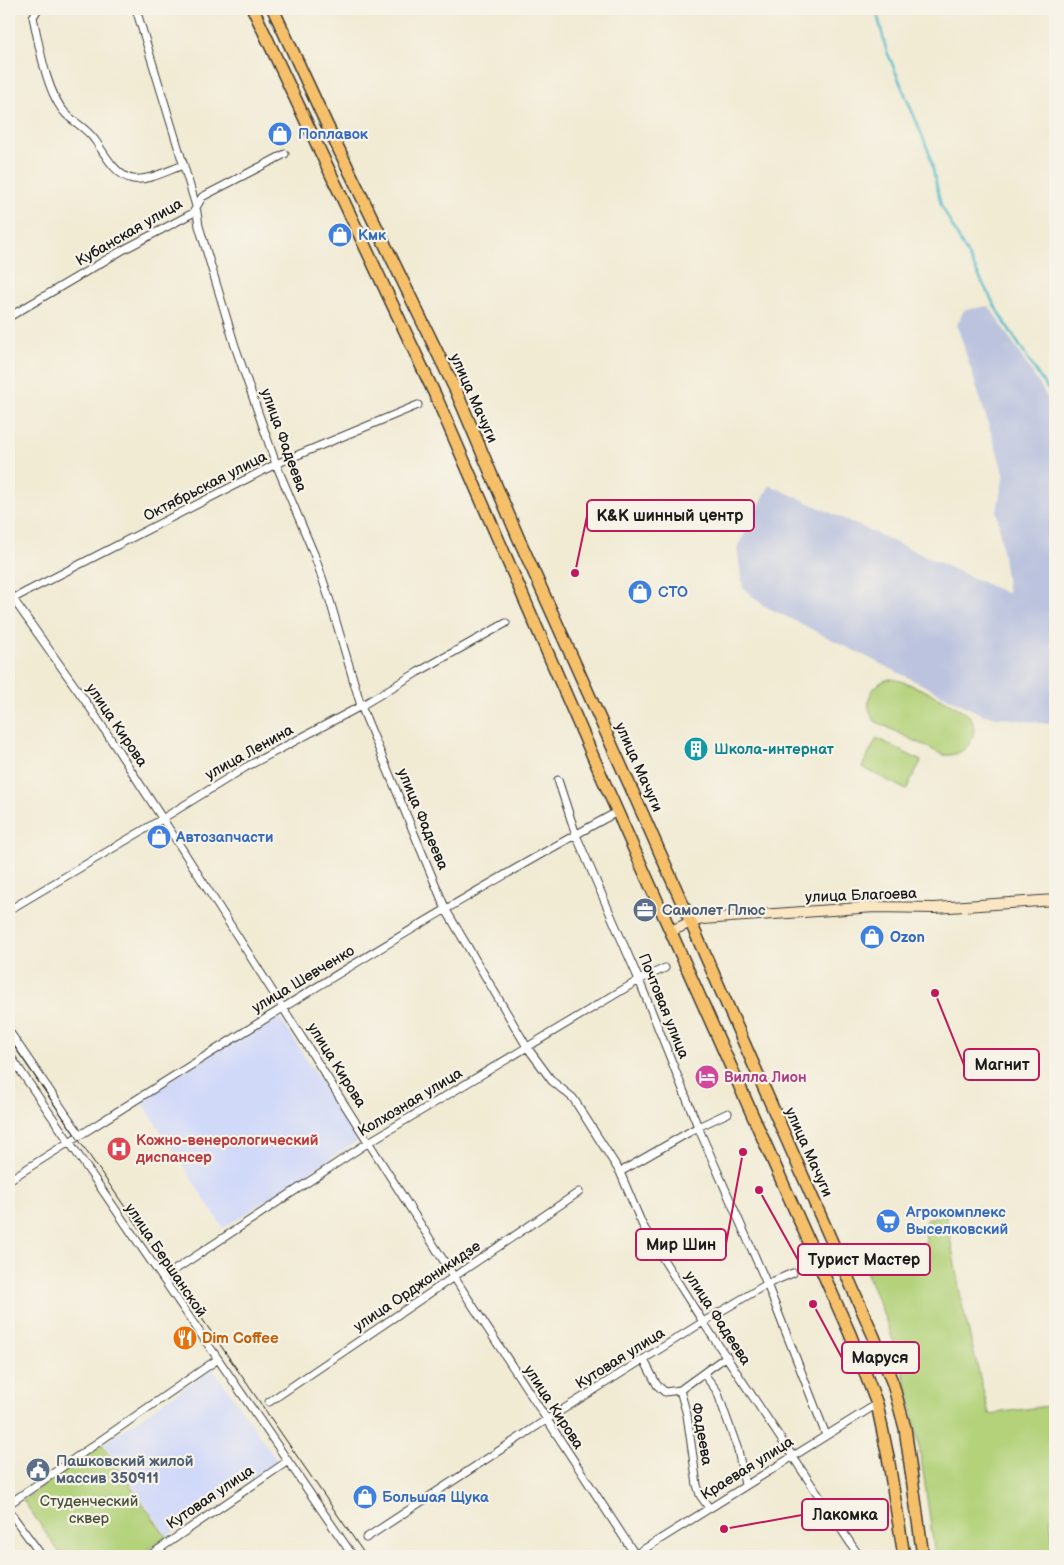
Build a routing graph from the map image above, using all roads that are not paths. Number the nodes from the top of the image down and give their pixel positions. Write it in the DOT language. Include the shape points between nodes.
graph roads {
  1 [pos="38,9"];
  2 [pos="136,9"];
  3 [pos="253,9"];
  4 [pos="273,9"];
  5 [pos="316,99"];
  6 [pos="301,112"];
  7 [pos="285,154"];
  8 [pos="184,165"];
  9 [pos="196,206"];
  10 [pos="9,317"];
  11 [pos="418,405"];
  12 [pos="276,464"];
  13 [pos="10,598"];
  14 [pos="506,623"];
  15 [pos="361,706"];
  16 [pos="595,708"];
  17 [pos="577,718"];
  18 [pos="558,780"];
  19 [pos="617,812"];
  20 [pos="162,819"];
  21 [pos="576,834"];
  22 [pos="1055,900"];
  23 [pos="9,910"];
  24 [pos="446,910"];
  25 [pos="691,922"];
  26 [pos="671,931"];
  27 [pos="665,968"];
  28 [pos="639,980"];
  29 [pos="283,1007"];
  30 [pos="9,1031"];
  31 [pos="527,1047"];
  32 [pos="9,1054"];
  33 [pos="728,1113"];
  34 [pos="698,1127"];
  35 [pos="80,1135"];
  36 [pos="69,1142"];
  37 [pos="369,1142"];
  38 [pos="620,1172"];
  39 [pos="9,1180"];
  40 [pos="579,1192"];
  41 [pos="176,1269"];
  42 [pos="793,1274"];
  43 [pos="454,1277"];
  44 [pos="767,1284"];
  45 [pos="702,1322"];
  46 [pos="727,1356"];
  47 [pos="218,1359"];
  48 [pos="644,1360"];
  49 [pos="704,1374"];
  50 [pos="680,1390"];
  51 [pos="270,1402"];
  52 [pos="877,1404"];
  53 [pos="546,1420"];
  54 [pos="826,1435"];
  55 [pos="792,1456"];
  56 [pos="288,1461"];
  57 [pos="745,1485"];
  58 [pos="9,1504"];
  59 [pos="709,1508"];
  60 [pos="9,1511"];
  61 [pos="366,1538"];
  62 [pos="42,1556"];
  63 [pos="148,1556"];
  64 [pos="353,1556"];
  65 [pos="634,1556"];
  66 [pos="859,1556"];
  67 [pos="904,1556"];
  68 [pos="923,1556"];
  1 -- 8 [label="street" via="33,17 43,65 55,97 65,113 89,131 118,172 126,177 144,179"];
  2 -- 8 [label="street, улица Фадеева"];
  3 -- 6 [label="main road"];
  4 -- 5 [label="main road, улица Мачуги"];
  5 -- 6 [label="main road" via="304,98 300,104"];
  5 -- 16 [label="main road, улица Мачуги" via="456,391"];
  6 -- 17 [label="main road" via="437,399"];
  7 -- 9 [label="street, Кубанская улица" via="202,197"];
  8 -- 9 [label="street, улица Фадеева"];
  9 -- 10 [label="street, Кубанская улица" via="193,213"];
  9 -- 12 [label="street, улица Фадеева" via="235,346"];
  11 -- 12 [label="street, Октябрьская улица"];
  12 -- 13 [label="street, Октябрьская улица"];
  12 -- 15 [label="street, улица Фадеева" via="314,554"];
  13 -- 20 [label="street, улица Кирова" via="93,712"];
  14 -- 15 [label="street, улица Ленина"];
  15 -- 20 [label="street, улица Ленина" via="246,767"];
  15 -- 24 [label="street, улица Фадеева"];
  16 -- 17 [label="main road" via="595,716 590,722"];
  16 -- 25 [label="main road, улица Мачуги"];
  17 -- 19 [label="main road"];
  18 -- 21 [label="street, Почтовая улица"];
  19 -- 21 [label="street, улица Шевченко"];
  19 -- 26 [label="main road"];
  20 -- 23 [label="street, улица Ленина"];
  20 -- 29 [label="street, улица Кирова"];
  21 -- 24 [label="street, улица Шевченко"];
  21 -- 28 [label="street, Почтовая улица"];
  22 -- 25 [label="street, улица Благоева" via="935,908 875,907"];
  24 -- 29 [label="street, улица Шевченко"];
  24 -- 31 [label="street, улица Фадеева"];
  25 -- 26 [label="street, улица Благоева"];
  25 -- 68 [label="main road, улица Мачуги" via="893,1384 910,1453"];
  26 -- 52 [label="main road" via="850,1334"];
  27 -- 28 [label="street, Колхозная улица"];
  28 -- 31 [label="street, Колхозная улица"];
  28 -- 34 [label="street, Почтовая улица"];
  29 -- 35 [label="street, улица Шевченко"];
  29 -- 37 [label="street, улица Кирова"];
  30 -- 35 [label="street"];
  31 -- 37 [label="street, Колхозная улица"];
  31 -- 38 [label="street, улица Фадеева" via="552,1081 573,1098"];
  32 -- 36 [label="street, улица Бершанской"];
  33 -- 34 [label="street"];
  34 -- 38 [label="street"];
  34 -- 44 [label="street, Почтовая улица"];
  35 -- 36 [label="street, улица Шевченко"];
  36 -- 39 [label="street, улица Шевченко"];
  36 -- 47 [label="street, улица Бершанской"];
  37 -- 41 [label="street, Колхозная улица"];
  37 -- 43 [label="street, улица Кирова"];
  38 -- 45 [label="street, улица Фадеева" via="642,1224"];
  40 -- 43 [label="street, улица Орджоникидзе"];
  42 -- 44 [label="street, Кутовая улица"];
  43 -- 51 [label="street, улица Орджоникидзе"];
  43 -- 53 [label="street, улица Кирова"];
  44 -- 45 [label="street, Кутовая улица"];
  44 -- 54 [label="street, Почтовая улица"];
  45 -- 46 [label="street, улица Фадеева"];
  45 -- 48 [label="street, Кутовая улица"];
  46 -- 49 [label="street, Фадеева"];
  46 -- 55 [label="street, улица Фадеева"];
  47 -- 56 [label="street, улица Бершанской"];
  47 -- 58 [label="street"];
  48 -- 50 [label="street" via="656,1385 666,1392"];
  48 -- 53 [label="street, Кутовая улица"];
  49 -- 50 [label="street, Фадеева"];
  49 -- 57 [label="street" via="717,1391 738,1450"];
  50 -- 59 [label="street, Фадеева" via="687,1415 696,1485"];
  52 -- 54 [label="street, Краевая улица"];
  52 -- 67 [label="main road"];
  53 -- 61 [label="street, Кутовая улица"];
  53 -- 65 [label="street, улица Кирова"];
  54 -- 55 [label="street, Краевая улица"];
  55 -- 57 [label="street, Краевая улица"];
  55 -- 66 [label="street, улица Фадеева"];
  56 -- 63 [label="street, Кутовая улица"];
  56 -- 64 [label="street, улица Бершанской"];
  57 -- 59 [label="street, Краевая улица"];
  59 -- 65 [label="street, Краевая улица"];
  60 -- 62 [label="street"];
}
